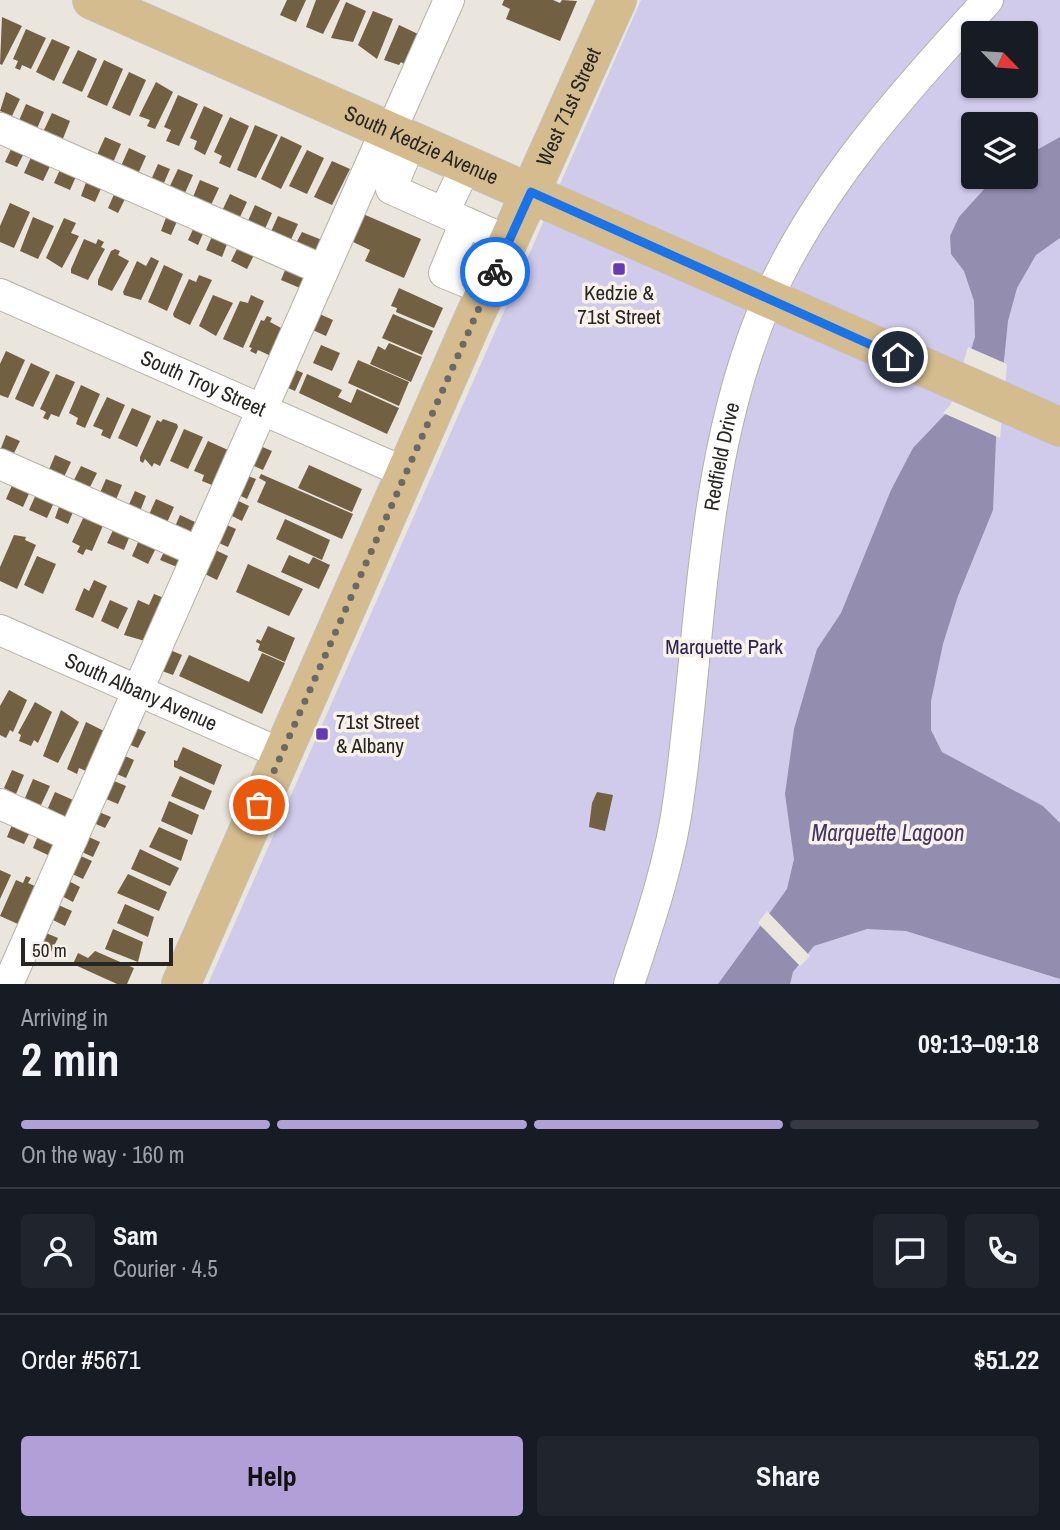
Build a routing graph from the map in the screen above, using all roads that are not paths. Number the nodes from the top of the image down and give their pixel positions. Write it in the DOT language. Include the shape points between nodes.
graph roads {
  1 [pos="92,0"];
  2 [pos="449,0"];
  3 [pos="617,0"];
  4 [pos="988,0"];
  5 [pos="0,128"];
  6 [pos="396,133"];
  7 [pos="467,164"];
  8 [pos="531,192"];
  9 [pos="454,217"];
  10 [pos="509,241"];
  11 [pos="323,271"];
  12 [pos="486,290"];
  13 [pos="0,294"];
  14 [pos="768,299"];
  15 [pos="262,409"];
  16 [pos="1046,421"];
  17 [pos="0,464"];
  18 [pos="406,472"];
  19 [pos="199,552"];
  20 [pos="0,630"];
  21 [pos="138,691"];
  22 [pos="282,754"];
  23 [pos="0,804"];
  24 [pos="73,837"];
  25 [pos="13,978"];
  26 [pos="181,984"];
  27 [pos="629,984"];
  1 -- 6 [label="main road, South Kedzie Avenue"];
  2 -- 6 [label="street"];
  3 -- 8 [label="main road, West 71st Street"];
  4 -- 14 [label="street, Redfield Drive" via="838,177 796,242"];
  5 -- 11 [label="street"];
  6 -- 7 [label="main road, South Kedzie Avenue"];
  6 -- 9 [label="street" via="391,189"];
  6 -- 11 [label="street"];
  7 -- 8 [label="main road, South Kedzie Avenue"];
  7 -- 9 [label="street"];
  8 -- 10 [label="main road, West 71st Street"];
  8 -- 14 [label="main road, South Kedzie Avenue"];
  9 -- 10 [label="street"];
  9 -- 12 [label="street" via="444,273"];
  10 -- 12 [label="main road, West 71st Street"];
  11 -- 15 [label="street"];
  12 -- 18 [label="main road, West 71st Street"];
  13 -- 15 [label="street, South Troy Street"];
  14 -- 16 [label="main road, South Kedzie Avenue"];
  14 -- 27 [label="street, Redfield Drive" via="749,348 718,477 702,572 679,799"];
  15 -- 18 [label="street, South Troy Street"];
  15 -- 19 [label="street"];
  17 -- 19 [label="street"];
  18 -- 22 [label="main road, West 71st Street"];
  19 -- 21 [label="street"];
  20 -- 21 [label="street, South Albany Avenue"];
  21 -- 22 [label="street, South Albany Avenue"];
  21 -- 24 [label="street"];
  22 -- 26 [label="main road, West 71st Street"];
  23 -- 24 [label="street"];
  24 -- 25 [label="street"];
}
